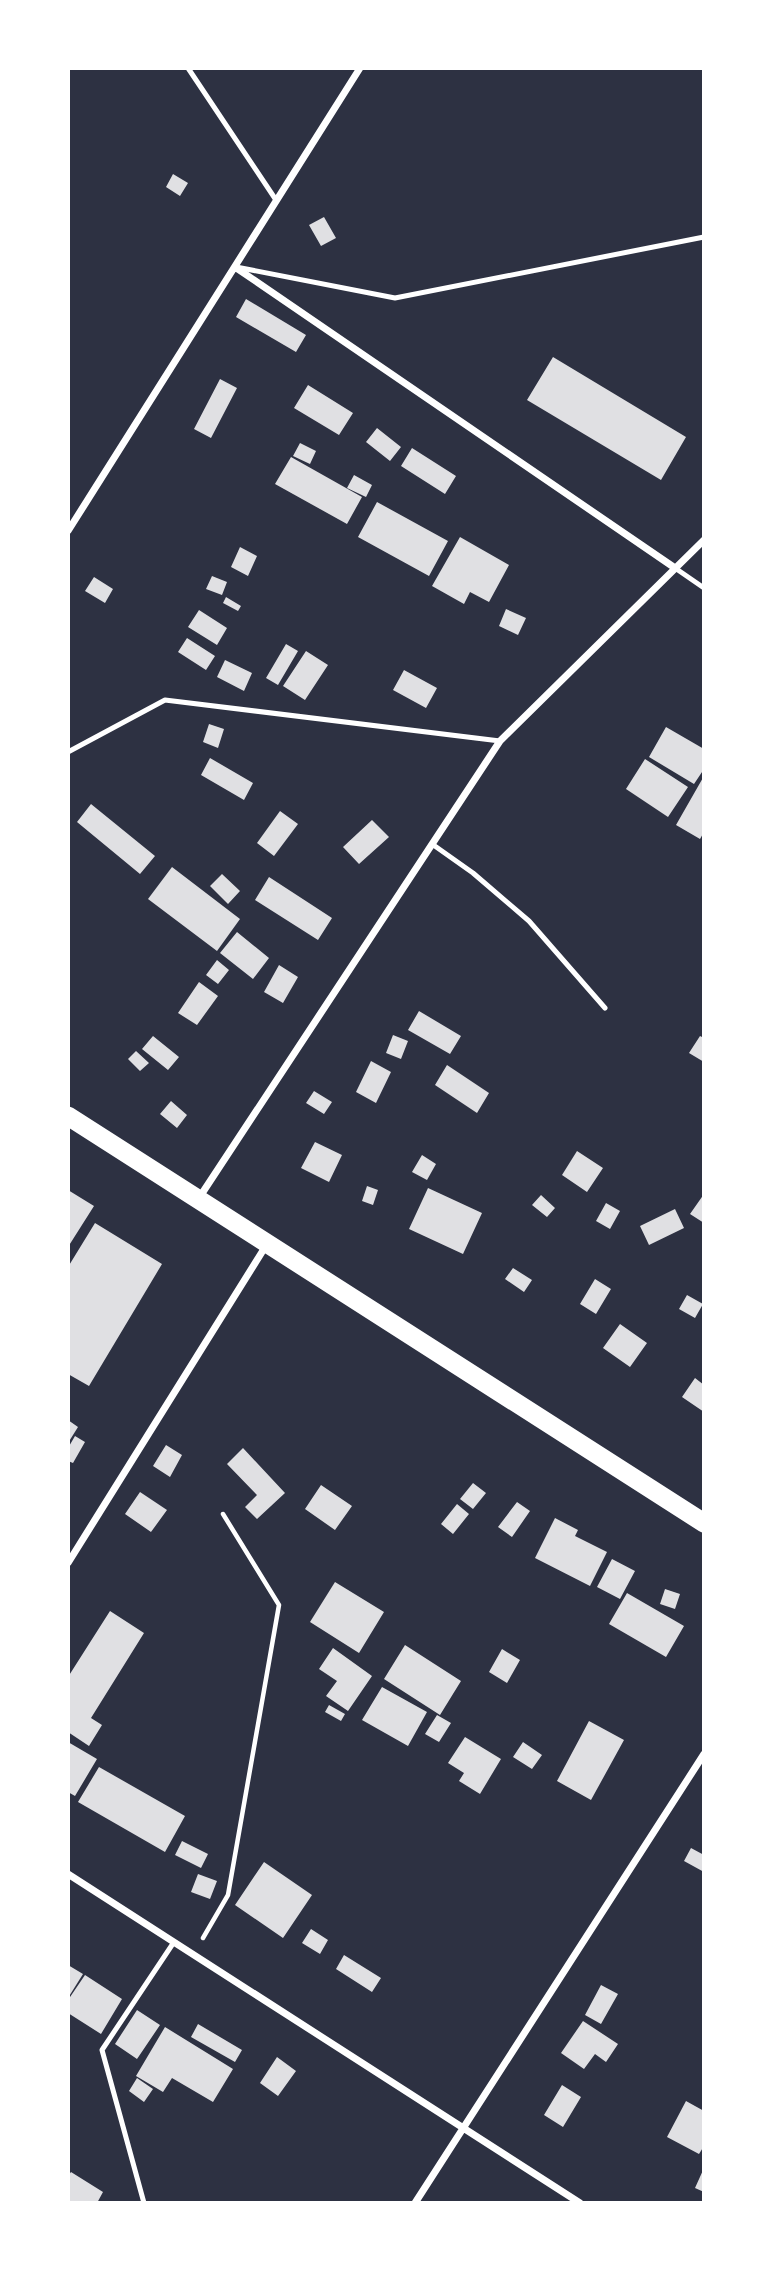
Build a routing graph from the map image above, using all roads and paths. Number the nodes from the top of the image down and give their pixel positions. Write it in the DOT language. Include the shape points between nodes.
graph roads {
  1 [pos="188,68"];
  2 [pos="360,68"];
  3 [pos="276,201"];
  4 [pos="704,237"];
  5 [pos="234,267"];
  6 [pos="68,531"];
  7 [pos="704,540"];
  8 [pos="675,568"];
  9 [pos="704,588"];
  10 [pos="500,741"];
  11 [pos="68,752"];
  12 [pos="432,844"];
  13 [pos="605,1008"];
  14 [pos="68,1116"];
  15 [pos="198,1199"];
  16 [pos="267,1244"];
  17 [pos="223,1514"];
  18 [pos="704,1523"];
  19 [pos="68,1563"];
  20 [pos="704,1754"];
  21 [pos="68,1874"];
  22 [pos="174,1942"];
  23 [pos="193,1954"];
  24 [pos="463,2128"];
  25 [pos="144,2203"];
  26 [pos="415,2203"];
  27 [pos="580,2203"];
  1 -- 3 [label="lane"];
  2 -- 3 [label="street"];
  3 -- 5 [label="street"];
  4 -- 5 [label="lane" via="395,298"];
  5 -- 6 [label="street"];
  5 -- 8 [label="street"];
  7 -- 8 [label="street"];
  8 -- 9 [label="lane"];
  8 -- 10 [label="street"];
  10 -- 11 [label="lane" via="165,700"];
  10 -- 12 [label="street"];
  12 -- 13 [label="lane" via="529,921"];
  12 -- 15 [label="street"];
  14 -- 15 [label="highway"];
  15 -- 16 [label="highway"];
  16 -- 18 [label="highway"];
  16 -- 19 [label="street"];
  17 -- 23 [label="path" via="279,1605 228,1895"];
  20 -- 24 [label="street"];
  21 -- 22 [label="street"];
  22 -- 23 [label="street"];
  22 -- 25 [label="lane" via="102,2050"];
  23 -- 24 [label="street"];
  24 -- 26 [label="street"];
  24 -- 27 [label="street"];
}
